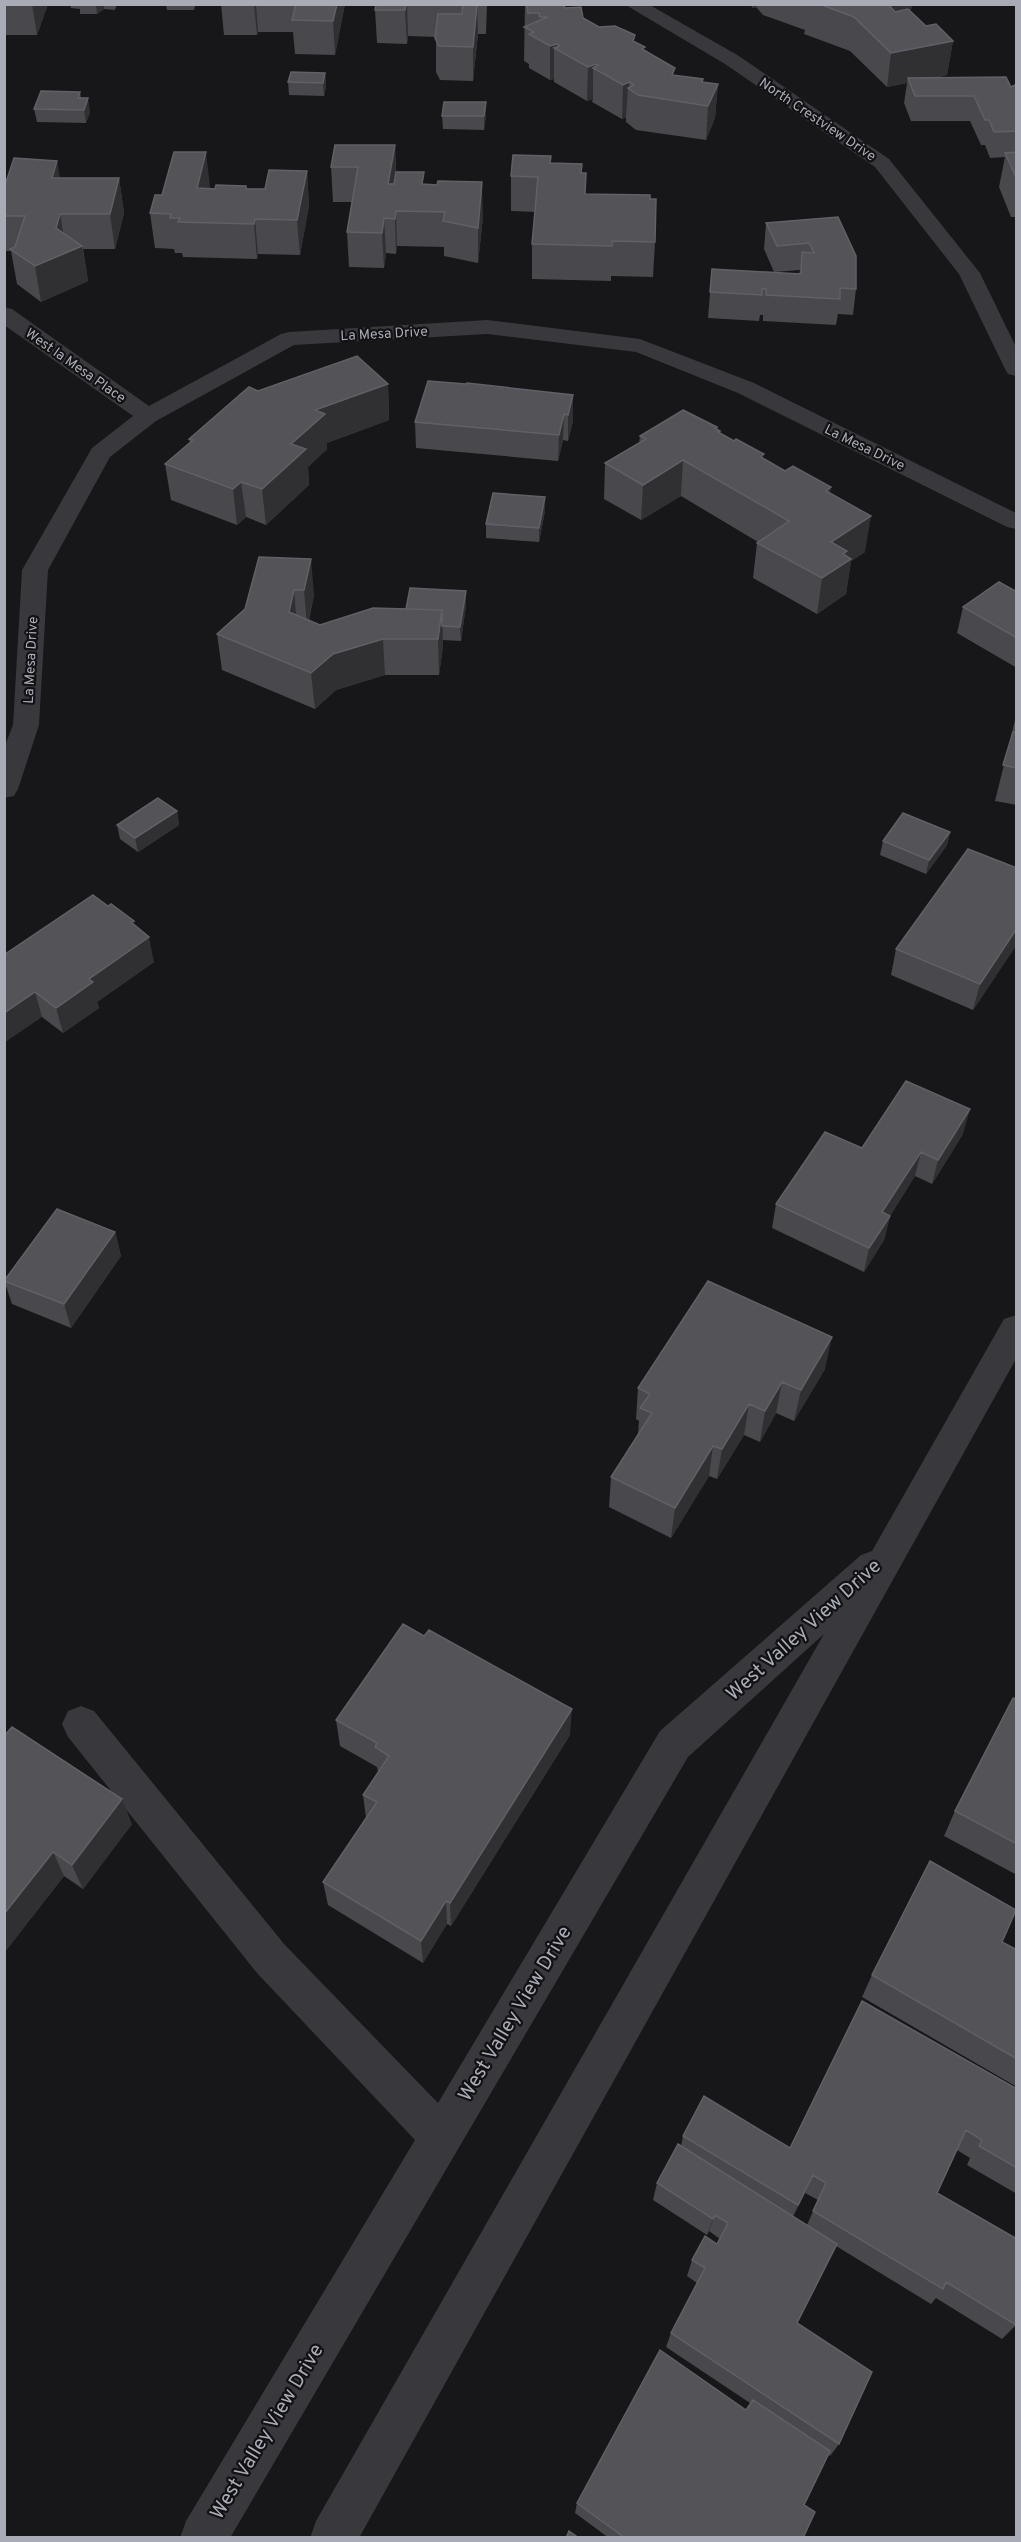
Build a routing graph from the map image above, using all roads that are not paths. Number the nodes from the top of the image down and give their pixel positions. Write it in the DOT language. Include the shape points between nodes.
graph roads {
  1 [pos="633,4"];
  2 [pos="4,314"];
  3 [pos="1017,369"];
  4 [pos="148,416"];
  5 [pos="1017,522"];
  6 [pos="4,789"];
  7 [pos="1017,1329"];
  8 [pos="895,1547"];
  9 [pos="81,1724"];
  10 [pos="441,2137"];
  11 [pos="203,2538"];
  12 [pos="333,2538"];
  1 -- 3 [label="street, North Crestview Drive" via="732,60 882,163 969,273"];
  2 -- 4 [label="street, West la Mesa Place"];
  4 -- 5 [label="street, La Mesa Drive" via="289,339 487,327 628,344 746,388"];
  4 -- 6 [label="street, La Mesa Drive" via="100,453 35,570 27,725"];
  7 -- 8 [label="street, West Valley View Drive"];
  8 -- 10 [label="street, West Valley View Drive" via="674,1744"];
  8 -- 12 [label="street, West Valley View Drive"];
  9 -- 10 [label="street" via="272,1959"];
  10 -- 11 [label="street, West Valley View Drive"];
}
